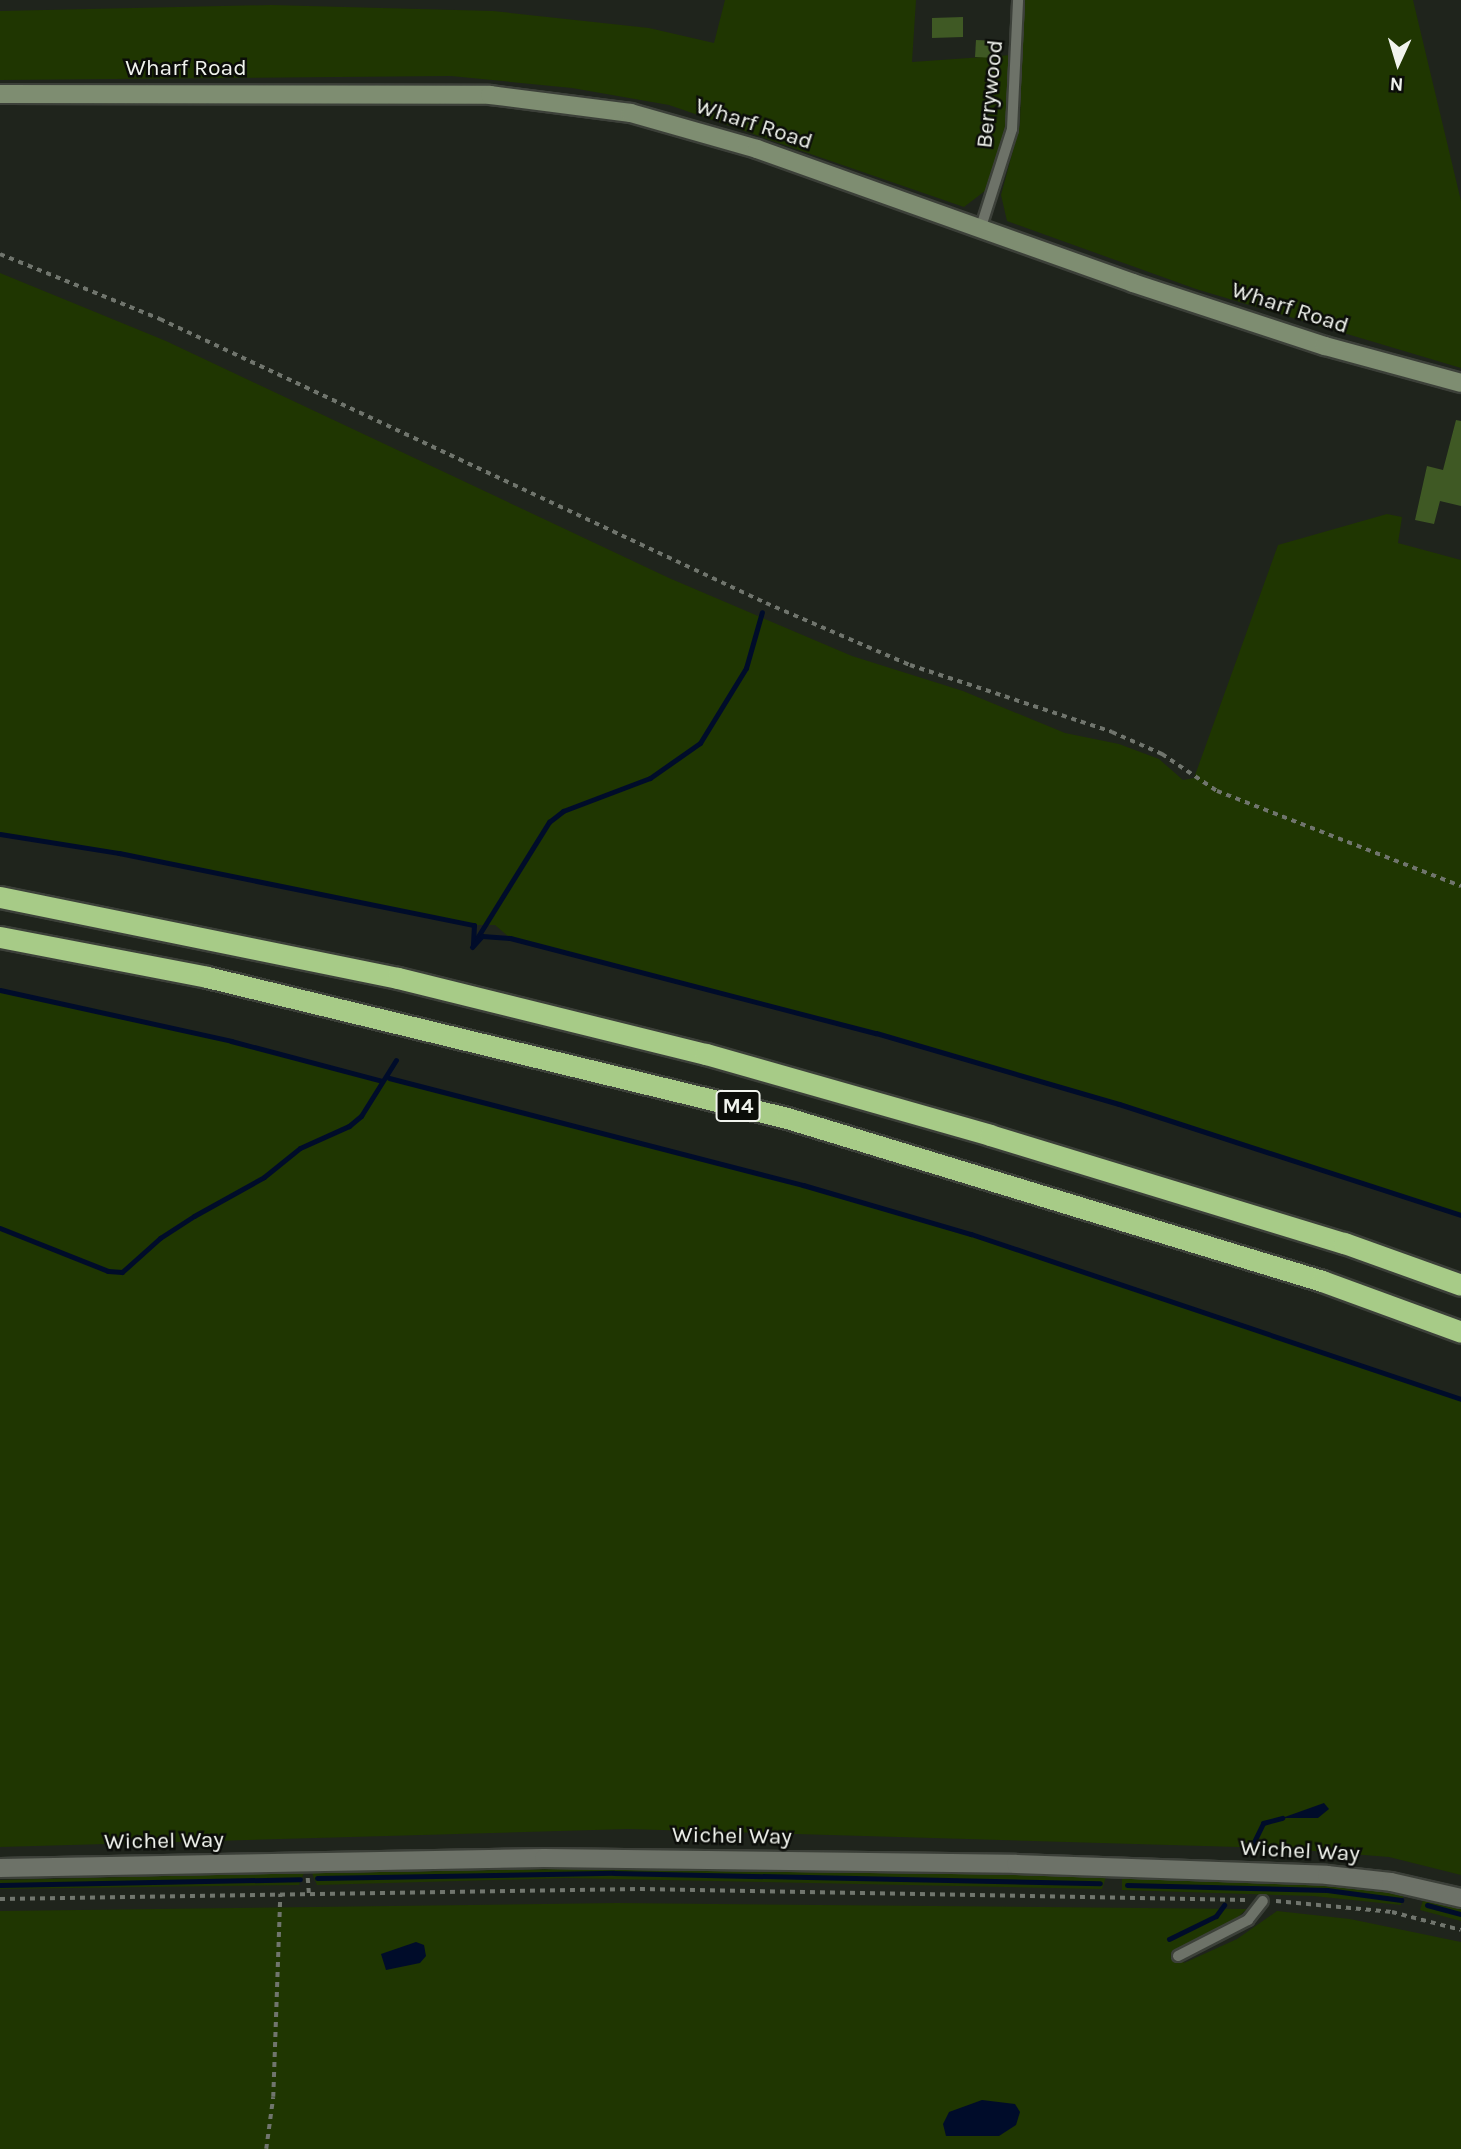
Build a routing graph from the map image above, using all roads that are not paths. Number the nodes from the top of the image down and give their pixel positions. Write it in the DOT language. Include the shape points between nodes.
graph roads {
  1 [pos="1018,0"];
  2 [pos="0,94"];
  3 [pos="980,230"];
  4 [pos="1461,383"];
  5 [pos="0,897"];
  6 [pos="0,937"];
  7 [pos="1461,1285"];
  8 [pos="1461,1332"];
  9 [pos="0,1868"];
  10 [pos="1461,1898"];
  11 [pos="1263,1901"];
  12 [pos="1178,1956"];
  1 -- 3 [label="lane, Berrywood" via="1012,129"];
  2 -- 3 [label="main road, Wharf Road" via="407,93 589,105 699,130"];
  3 -- 4 [label="main road, Wharf Road" via="1325,346"];
  5 -- 7 [label="highway, M4" via="398,978 706,1054 1344,1243"];
  6 -- 8 [label="highway, M4" via="233,984 786,1118 1322,1281"];
  9 -- 10 [label="street, Wichel Way" via="544,1858 1016,1864 1327,1875 1391,1882"];
  11 -- 12 [label="lane" via="1248,1920"];
}
